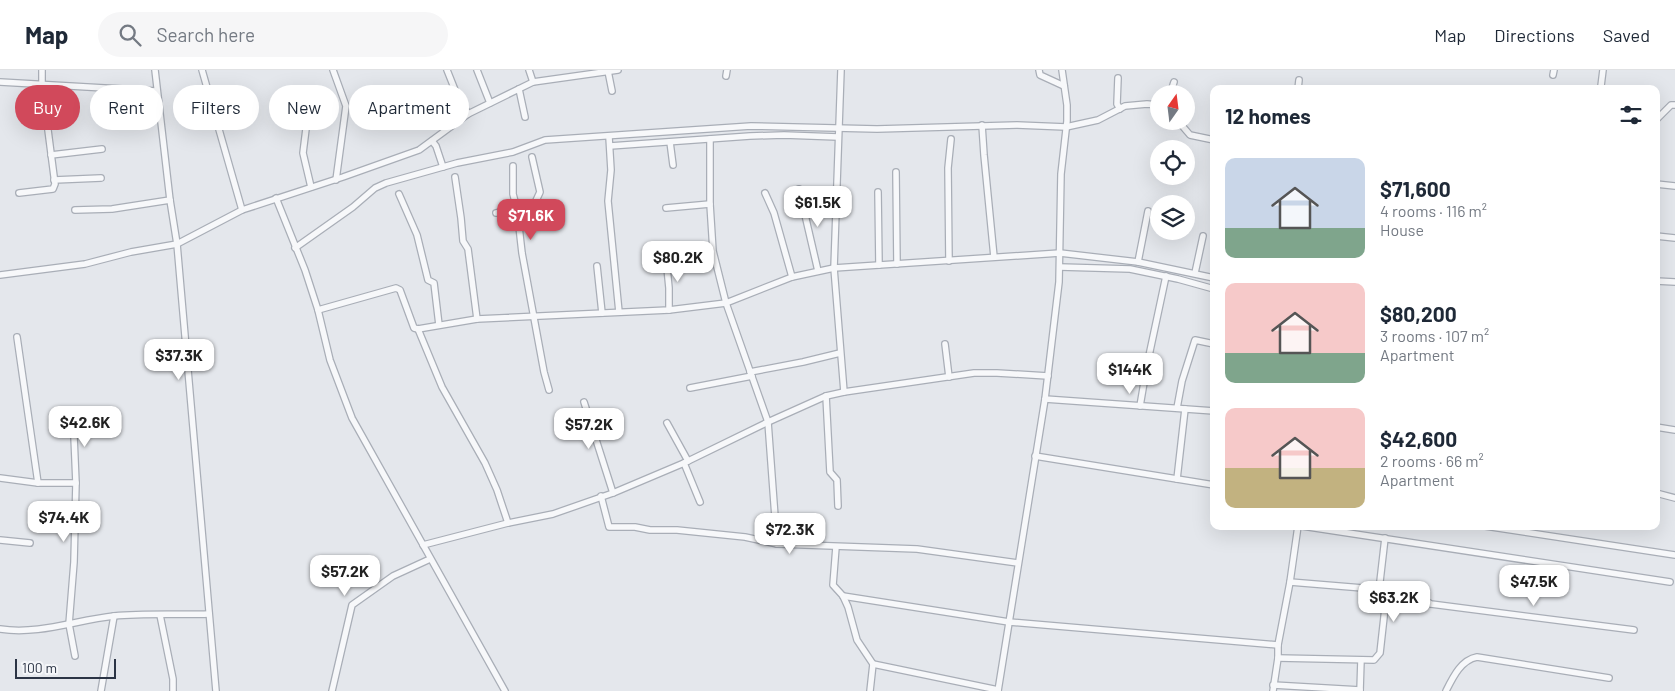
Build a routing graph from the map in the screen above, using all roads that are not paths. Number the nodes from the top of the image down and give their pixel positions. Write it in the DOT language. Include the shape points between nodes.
graph roads {
  1 [pos="42,70"];
  2 [pos="155,70"];
  3 [pos="202,70"];
  4 [pos="332,70"];
  5 [pos="447,70"];
  6 [pos="476,70"];
  7 [pos="529,70"];
  8 [pos="618,70"];
  9 [pos="841,70"];
  10 [pos="1039,70"];
  11 [pos="1062,70"];
  12 [pos="1603,70"];
  13 [pos="598,72"];
  14 [pos="608,72"];
  15 [pos="1118,78"];
  16 [pos="1299,80"];
  17 [pos="0,82"];
  18 [pos="533,82"];
  19 [pos="1174,82"];
  20 [pos="42,84"];
  21 [pos="156,85"];
  22 [pos="453,85"];
  23 [pos="1173,85"];
  24 [pos="1298,85"];
  25 [pos="1601,85"];
  26 [pos="1064,86"];
  27 [pos="90,87"];
  28 [pos="519,89"];
  29 [pos="612,91"];
  30 [pos="490,103"];
  31 [pos="1150,105"];
  32 [pos="1675,105"];
  33 [pos="1120,109"];
  34 [pos="469,114"];
  35 [pos="1660,116"];
  36 [pos="525,117"];
  37 [pos="982,125"];
  38 [pos="839,127"];
  39 [pos="1066,127"];
  40 [pos="162,130"];
  41 [pos="306,130"];
  42 [pos="447,130"];
  43 [pos="1186,130"];
  44 [pos="609,137"];
  45 [pos="838,137"];
  46 [pos="951,138"];
  47 [pos="710,139"];
  48 [pos="1210,139"];
  49 [pos="432,141"];
  50 [pos="670,142"];
  51 [pos="610,146"];
  52 [pos="102,149"];
  53 [pos="52,155"];
  54 [pos="532,157"];
  55 [pos="673,165"];
  56 [pos="513,166"];
  57 [pos="443,167"];
  58 [pos="896,172"];
  59 [pos="455,177"];
  60 [pos="101,178"];
  61 [pos="54,180"];
  62 [pos="336,180"];
  63 [pos="1660,184"];
  64 [pos="1675,186"];
  65 [pos="311,187"];
  66 [pos="799,188"];
  67 [pos="878,192"];
  68 [pos="19,193"];
  69 [pos="765,193"];
  70 [pos="399,194"];
  71 [pos="276,198"];
  72 [pos="170,200"];
  73 [pos="710,204"];
  74 [pos="666,208"];
  75 [pos="517,209"];
  76 [pos="75,210"];
  77 [pos="242,210"];
  78 [pos="1148,211"];
  79 [pos="496,213"];
  80 [pos="1203,236"];
  81 [pos="1660,236"];
  82 [pos="1675,238"];
  83 [pos="177,244"];
  84 [pos="295,248"];
  85 [pos="1060,253"];
  86 [pos="994,257"];
  87 [pos="666,258"];
  88 [pos="949,260"];
  89 [pos="1138,262"];
  90 [pos="897,264"];
  91 [pos="879,265"];
  92 [pos="597,266"];
  93 [pos="834,268"];
  94 [pos="1060,268"];
  95 [pos="818,271"];
  96 [pos="1195,274"];
  97 [pos="0,275"];
  98 [pos="1166,276"];
  99 [pos="792,277"];
  100 [pos="1210,278"];
  101 [pos="1210,280"];
  102 [pos="1660,281"];
  103 [pos="1675,282"];
  104 [pos="1206,286"];
  105 [pos="1210,288"];
  106 [pos="726,303"];
  107 [pos="318,310"];
  108 [pos="669,310"];
  109 [pos="619,312"];
  110 [pos="602,313"];
  111 [pos="534,317"];
  112 [pos="476,319"];
  113 [pos="439,325"];
  114 [pos="418,328"];
  115 [pos="17,337"];
  116 [pos="1210,343"];
  117 [pos="945,344"];
  118 [pos="840,353"];
  119 [pos="751,374"];
  120 [pos="1048,376"];
  121 [pos="949,377"];
  122 [pos="690,388"];
  123 [pos="549,390"];
  124 [pos="844,392"];
  125 [pos="826,396"];
  126 [pos="1045,399"];
  127 [pos="584,402"];
  128 [pos="1140,406"];
  129 [pos="1177,408"];
  130 [pos="1185,409"];
  131 [pos="1210,411"];
  132 [pos="73,413"];
  133 [pos="768,422"];
  134 [pos="667,423"];
  135 [pos="1660,428"];
  136 [pos="1675,430"];
  137 [pos="1035,456"];
  138 [pos="686,462"];
  139 [pos="0,478"];
  140 [pos="1177,479"];
  141 [pos="38,483"];
  142 [pos="76,484"];
  143 [pos="1210,484"];
  144 [pos="613,493"];
  145 [pos="1660,494"];
  146 [pos="601,496"];
  147 [pos="1675,498"];
  148 [pos="700,502"];
  149 [pos="838,506"];
  150 [pos="508,523"];
  151 [pos="1297,530"];
  152 [pos="1330,530"];
  153 [pos="1511,530"];
  154 [pos="1385,538"];
  155 [pos="0,540"];
  156 [pos="30,543"];
  157 [pos="777,544"];
  158 [pos="423,545"];
  159 [pos="836,547"];
  160 [pos="1675,555"];
  161 [pos="430,559"];
  162 [pos="1018,563"];
  163 [pos="1290,582"];
  164 [pos="1670,582"];
  165 [pos="1379,590"];
  166 [pos="1386,590"];
  167 [pos="843,596"];
  168 [pos="209,614"];
  169 [pos="160,615"];
  170 [pos="114,616"];
  171 [pos="1009,622"];
  172 [pos="69,624"];
  173 [pos="0,629"];
  174 [pos="1634,630"];
  175 [pos="1278,645"];
  176 [pos="75,656"];
  177 [pos="1278,658"];
  178 [pos="1361,660"];
  179 [pos="873,664"];
  180 [pos="1609,678"];
  181 [pos="1273,688"];
  182 [pos="998,690"];
  183 [pos="100,691"];
  184 [pos="173,691"];
  185 [pos="216,691"];
  186 [pos="332,691"];
  187 [pos="505,691"];
  188 [pos="870,691"];
  189 [pos="1360,691"];
  190 [pos="1446,691"];
  1 -- 20 [label="street"];
  2 -- 21 [label="street"];
  3 -- 77 [label="street"];
  4 -- 62 [label="street" via="346,106"];
  5 -- 22 [label="street"];
  6 -- 30 [label="street"];
  7 -- 18 [label="street"];
  8 -- 14 [label="street"];
  9 -- 38 [label="street"];
  10 -- 26 [label="street" via="1040,75"];
  11 -- 26 [label="street"];
  12 -- 25 [label="street"];
  13 -- 14 [label="street"];
  13 -- 18 [label="street"];
  14 -- 29 [label="street"];
  15 -- 33 [label="street" via="1117,104"];
  16 -- 24 [label="street"];
  17 -- 20 [label="street"];
  18 -- 28 [label="street"];
  19 -- 23 [label="street"];
  20 -- 27 [label="street"];
  20 -- 53 [label="street"];
  26 -- 39 [label="street"];
  28 -- 30 [label="street"];
  28 -- 36 [label="street"];
  30 -- 34 [label="street"];
  31 -- 33 [label="street" via="1136,104"];
  32 -- 35 [label="street"];
  33 -- 39 [label="street" via="1098,120"];
  37 -- 38 [label="street"];
  37 -- 39 [label="street"];
  37 -- 86 [label="street"];
  38 -- 44 [label="street" via="751,126"];
  38 -- 45 [label="street"];
  39 -- 85 [label="street" via="1061,174"];
  40 -- 72 [label="street"];
  41 -- 65 [label="street" via="303,153"];
  42 -- 49 [label="street"];
  43 -- 48 [label="street" via="1190,135"];
  44 -- 51 [label="street"];
  44 -- 57 [label="street" via="545,140 513,152"];
  45 -- 47 [label="street" via="784,135"];
  45 -- 93 [label="street"];
  46 -- 88 [label="street" via="948,168"];
  47 -- 50 [label="street"];
  47 -- 73 [label="street"];
  49 -- 57 [label="street"];
  49 -- 62 [label="street" via="419,150"];
  50 -- 51 [label="street"];
  50 -- 55 [label="street"];
  51 -- 109 [label="street" via="608,201"];
  52 -- 53 [label="street"];
  53 -- 61 [label="street"];
  54 -- 75 [label="street" via="540,192 534,205"];
  56 -- 75 [label="street" via="513,194"];
  57 -- 84 [label="street" via="375,188"];
  58 -- 90 [label="street"];
  59 -- 112 [label="street"];
  60 -- 61 [label="street"];
  61 -- 68 [label="street" via="53,188"];
  62 -- 65 [label="street"];
  63 -- 64 [label="street"];
  65 -- 71 [label="street"];
  66 -- 95 [label="street"];
  67 -- 91 [label="street"];
  69 -- 99 [label="street"];
  70 -- 113 [label="street" via="417,235 428,280 434,283"];
  71 -- 77 [label="street"];
  71 -- 84 [label="street"];
  72 -- 76 [label="street" via="112,209"];
  72 -- 83 [label="street"];
  73 -- 74 [label="street"];
  73 -- 106 [label="street" via="713,251"];
  75 -- 79 [label="street"];
  75 -- 111 [label="street"];
  77 -- 83 [label="street"];
  78 -- 89 [label="street"];
  80 -- 96 [label="street"];
  81 -- 82 [label="street"];
  83 -- 97 [label="street" via="85,264"];
  83 -- 168 [label="street"];
  84 -- 107 [label="street"];
  85 -- 86 [label="street"];
  85 -- 89 [label="street"];
  85 -- 94 [label="street"];
  86 -- 88 [label="street"];
  87 -- 108 [label="street"];
  88 -- 90 [label="street"];
  89 -- 96 [label="street"];
  90 -- 91 [label="street"];
  91 -- 93 [label="street"];
  92 -- 110 [label="street"];
  93 -- 95 [label="street"];
  93 -- 118 [label="street"];
  94 -- 98 [label="street" via="1130,269"];
  94 -- 120 [label="street"];
  95 -- 99 [label="street"];
  96 -- 100 [label="street"];
  98 -- 104 [label="street"];
  98 -- 128 [label="street"];
  99 -- 106 [label="street"];
  101 -- 104 [label="street"];
  102 -- 103 [label="street"];
  104 -- 105 [label="street"];
  106 -- 108 [label="street"];
  106 -- 119 [label="street"];
  107 -- 114 [label="street" via="399,288 414,328"];
  107 -- 158 [label="street" via="330,360 352,418"];
  108 -- 109 [label="street"];
  109 -- 110 [label="street"];
  110 -- 111 [label="street"];
  111 -- 112 [label="street"];
  111 -- 123 [label="street"];
  112 -- 113 [label="street"];
  113 -- 114 [label="street"];
  114 -- 150 [label="street" via="442,387 485,463"];
  115 -- 141 [label="street"];
  116 -- 129 [label="street" via="1194,340"];
  117 -- 121 [label="street"];
  118 -- 119 [label="street"];
  118 -- 124 [label="street"];
  119 -- 122 [label="street"];
  119 -- 133 [label="street"];
  120 -- 121 [label="street" via="997,372"];
  120 -- 126 [label="street"];
  121 -- 124 [label="street"];
  124 -- 125 [label="street"];
  125 -- 133 [label="street"];
  125 -- 149 [label="street" via="830,472 837,480"];
  126 -- 128 [label="street"];
  126 -- 137 [label="street"];
  127 -- 144 [label="street"];
  128 -- 129 [label="street"];
  129 -- 130 [label="street"];
  130 -- 131 [label="street"];
  130 -- 140 [label="street"];
  132 -- 142 [label="street"];
  133 -- 138 [label="street"];
  133 -- 157 [label="street"];
  134 -- 138 [label="street"];
  135 -- 136 [label="street"];
  137 -- 140 [label="street"];
  137 -- 162 [label="street"];
  138 -- 144 [label="street"];
  138 -- 148 [label="street"];
  139 -- 141 [label="street"];
  140 -- 143 [label="street"];
  141 -- 142 [label="street"];
  142 -- 172 [label="street"];
  144 -- 146 [label="street"];
  145 -- 147 [label="street"];
  146 -- 150 [label="street" via="553,514"];
  146 -- 157 [label="street" via="609,527 678,530"];
  150 -- 158 [label="street"];
  151 -- 163 [label="street"];
  152 -- 154 [label="street"];
  153 -- 160 [label="street"];
  154 -- 164 [label="street"];
  154 -- 165 [label="street"];
  155 -- 156 [label="street"];
  157 -- 159 [label="street"];
  158 -- 161 [label="street"];
  159 -- 162 [label="street" via="917,548"];
  159 -- 167 [label="street" via="833,585"];
  161 -- 186 [label="street" via="393,576 352,605"];
  161 -- 187 [label="street"];
  162 -- 171 [label="street"];
  163 -- 165 [label="street"];
  163 -- 175 [label="street"];
  165 -- 166 [label="street"];
  166 -- 174 [label="street" via="1417,596 1431,604"];
  166 -- 178 [label="street" via="1380,654 1374,660"];
  167 -- 171 [label="street"];
  167 -- 179 [label="street" via="857,640"];
  168 -- 169 [label="street"];
  168 -- 185 [label="street"];
  169 -- 170 [label="street"];
  169 -- 184 [label="street"];
  170 -- 172 [label="street"];
  170 -- 183 [label="street"];
  171 -- 175 [label="street"];
  171 -- 182 [label="street"];
  172 -- 173 [label="street" via="33,630"];
  172 -- 176 [label="street"];
  175 -- 177 [label="street"];
  177 -- 178 [label="street"];
  177 -- 181 [label="street"];
  178 -- 189 [label="street"];
  179 -- 182 [label="street"];
  179 -- 188 [label="street"];
  180 -- 190 [label="street" via="1477,657 1462,664"];
  181 -- 189 [label="street"];
}
